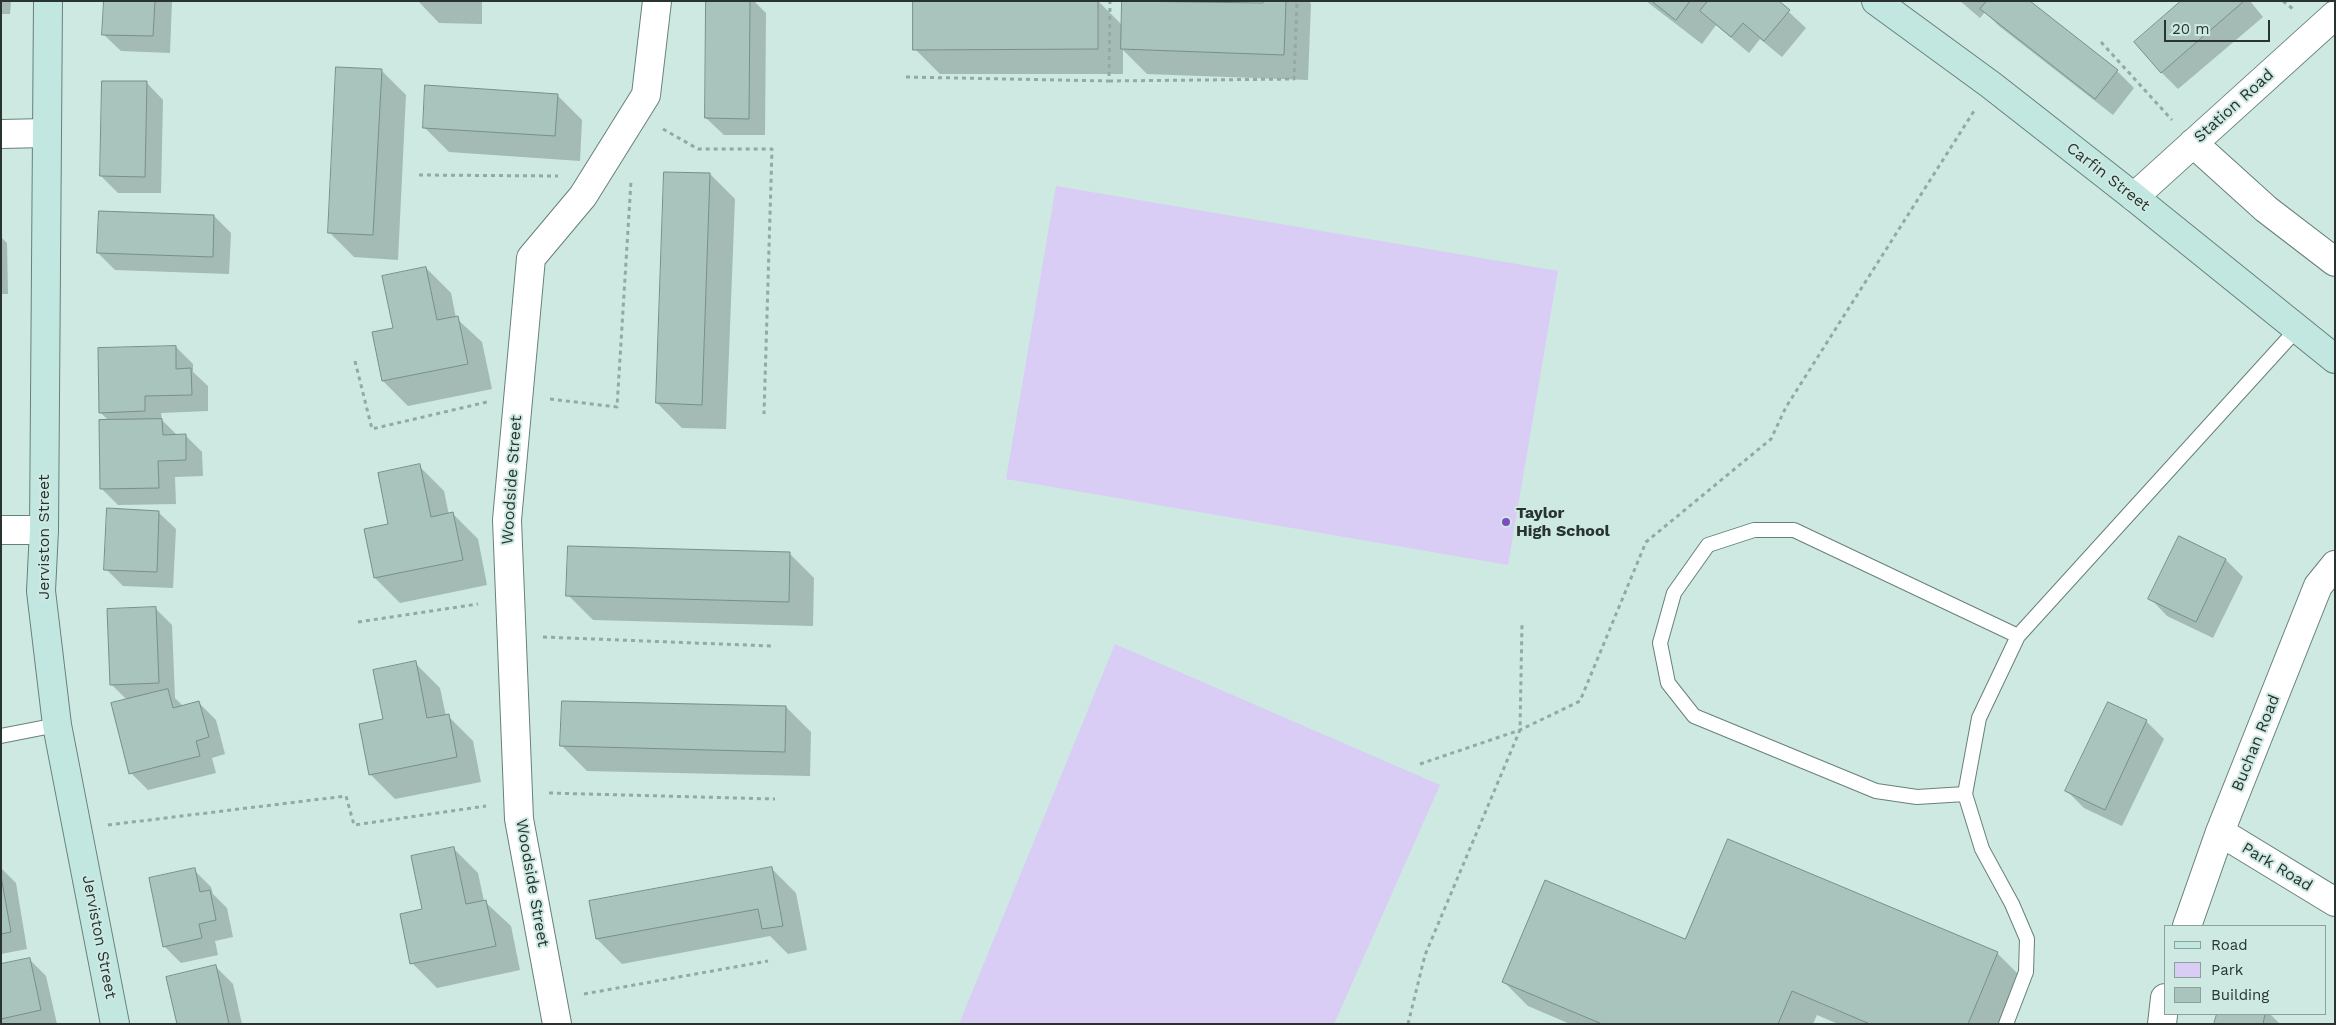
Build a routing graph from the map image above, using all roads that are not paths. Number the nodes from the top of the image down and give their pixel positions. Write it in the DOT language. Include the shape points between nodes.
graph roads {
  1 [pos="48,1"];
  2 [pos="657,1"];
  3 [pos="1876,1"];
  4 [pos="2335,15"];
  5 [pos="46,133"];
  6 [pos="1,134"];
  7 [pos="2193,143"];
  8 [pos="2134,197"];
  9 [pos="2335,262"];
  10 [pos="2297,329"];
  11 [pos="2335,359"];
  12 [pos="1,530"];
  13 [pos="44,530"];
  14 [pos="2335,564"];
  15 [pos="2018,636"];
  16 [pos="57,726"];
  17 [pos="1,736"];
  18 [pos="1965,794"];
  19 [pos="2220,832"];
  20 [pos="2335,902"];
  21 [pos="2187,925"];
  22 [pos="2164,1007"];
  23 [pos="555,1012"];
  24 [pos="115,1024"];
  25 [pos="2006,1024"];
  26 [pos="2162,1024"];
  1 -- 5 [label="main road, Jerviston Street"];
  2 -- 23 [label="street, Woodside Street" via="646,95 583,196 531,258 507,520 519,819"];
  3 -- 8 [label="main road, Carfin Street" via="1991,85"];
  4 -- 7 [label="street, Station Road"];
  5 -- 6 [label="street"];
  5 -- 13 [label="main road, Jerviston Street"];
  7 -- 8 [label="street, Station Road"];
  7 -- 9 [label="street" via="2266,209"];
  8 -- 10 [label="main road, Carfin Street"];
  10 -- 11 [label="main road, Carfin Street"];
  10 -- 15 [label="lane"];
  12 -- 13 [label="street"];
  13 -- 16 [label="main road, Jerviston Street" via="41,591"];
  14 -- 19 [label="street, Buchan Road" via="2318,586"];
  15 -- 18 [label="lane" via="1979,718"];
  15 -- 18 [label="lane" via="1794,530 1754,530 1708,545 1674,593 1660,644 1668,683 1694,716 1876,791 1917,797"];
  16 -- 17 [label="lane"];
  16 -- 24 [label="main road, Jerviston Street"];
  18 -- 25 [label="lane" via="1982,849 2027,939 2026,972"];
  19 -- 20 [label="street, Park Road"];
  19 -- 21 [label="street, Buchan Road"];
  22 -- 26 [label="street"];
}
